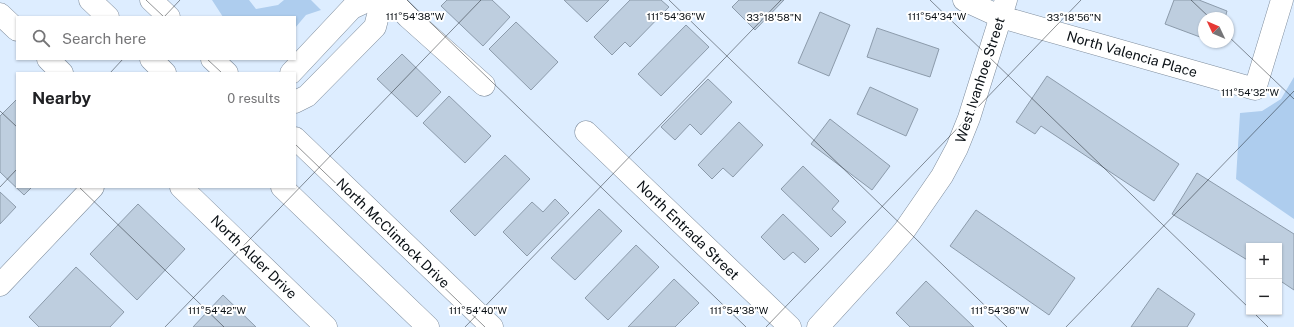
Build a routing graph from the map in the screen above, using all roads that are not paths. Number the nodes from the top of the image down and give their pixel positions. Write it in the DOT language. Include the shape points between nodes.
graph roads {
  1 [pos="90,0"];
  2 [pos="151,0"];
  3 [pos="369,0"];
  4 [pos="382,0"];
  5 [pos="392,0"];
  6 [pos="964,0"];
  7 [pos="1282,0"];
  8 [pos="1003,8"];
  9 [pos="0,14"];
  10 [pos="107,16"];
  11 [pos="168,16"];
  12 [pos="16,29"];
  13 [pos="49,60"];
  14 [pos="152,60"];
  15 [pos="213,60"];
  16 [pos="61,72"];
  17 [pos="164,72"];
  18 [pos="226,72"];
  19 [pos="292,72"];
  20 [pos="484,85"];
  21 [pos="296,102"];
  22 [pos="586,132"];
  23 [pos="296,139"];
  24 [pos="92,188"];
  25 [pos="182,188"];
  26 [pos="283,188"];
  27 [pos="0,285"];
  28 [pos="326,327"];
  29 [pos="428,327"];
  30 [pos="492,327"];
  31 [pos="790,327"];
  32 [pos="818,327"];
  1 -- 10 [label="street"];
  2 -- 11 [label="street"];
  3 -- 19 [label="street" via="352,8"];
  4 -- 21 [label="street" via="375,27 307,96"];
  5 -- 20 [label="street"];
  6 -- 8 [label="street, North Valencia Place"];
  7 -- 8 [label="street, North Valencia Place" via="1255,89"];
  8 -- 32 [label="street, West Ivanhoe Street" via="969,118 942,176 904,231"];
  9 -- 12 [label="street"];
  13 -- 16 [label="street"];
  14 -- 17 [label="street"];
  15 -- 18 [label="street"];
  22 -- 31 [label="street, North Entrada Street"];
  23 -- 30 [label="street, North McClintock Drive"];
  24 -- 27 [label="street"];
  25 -- 28 [label="street, North Alder Drive"];
  26 -- 29 [label="street"];
}
